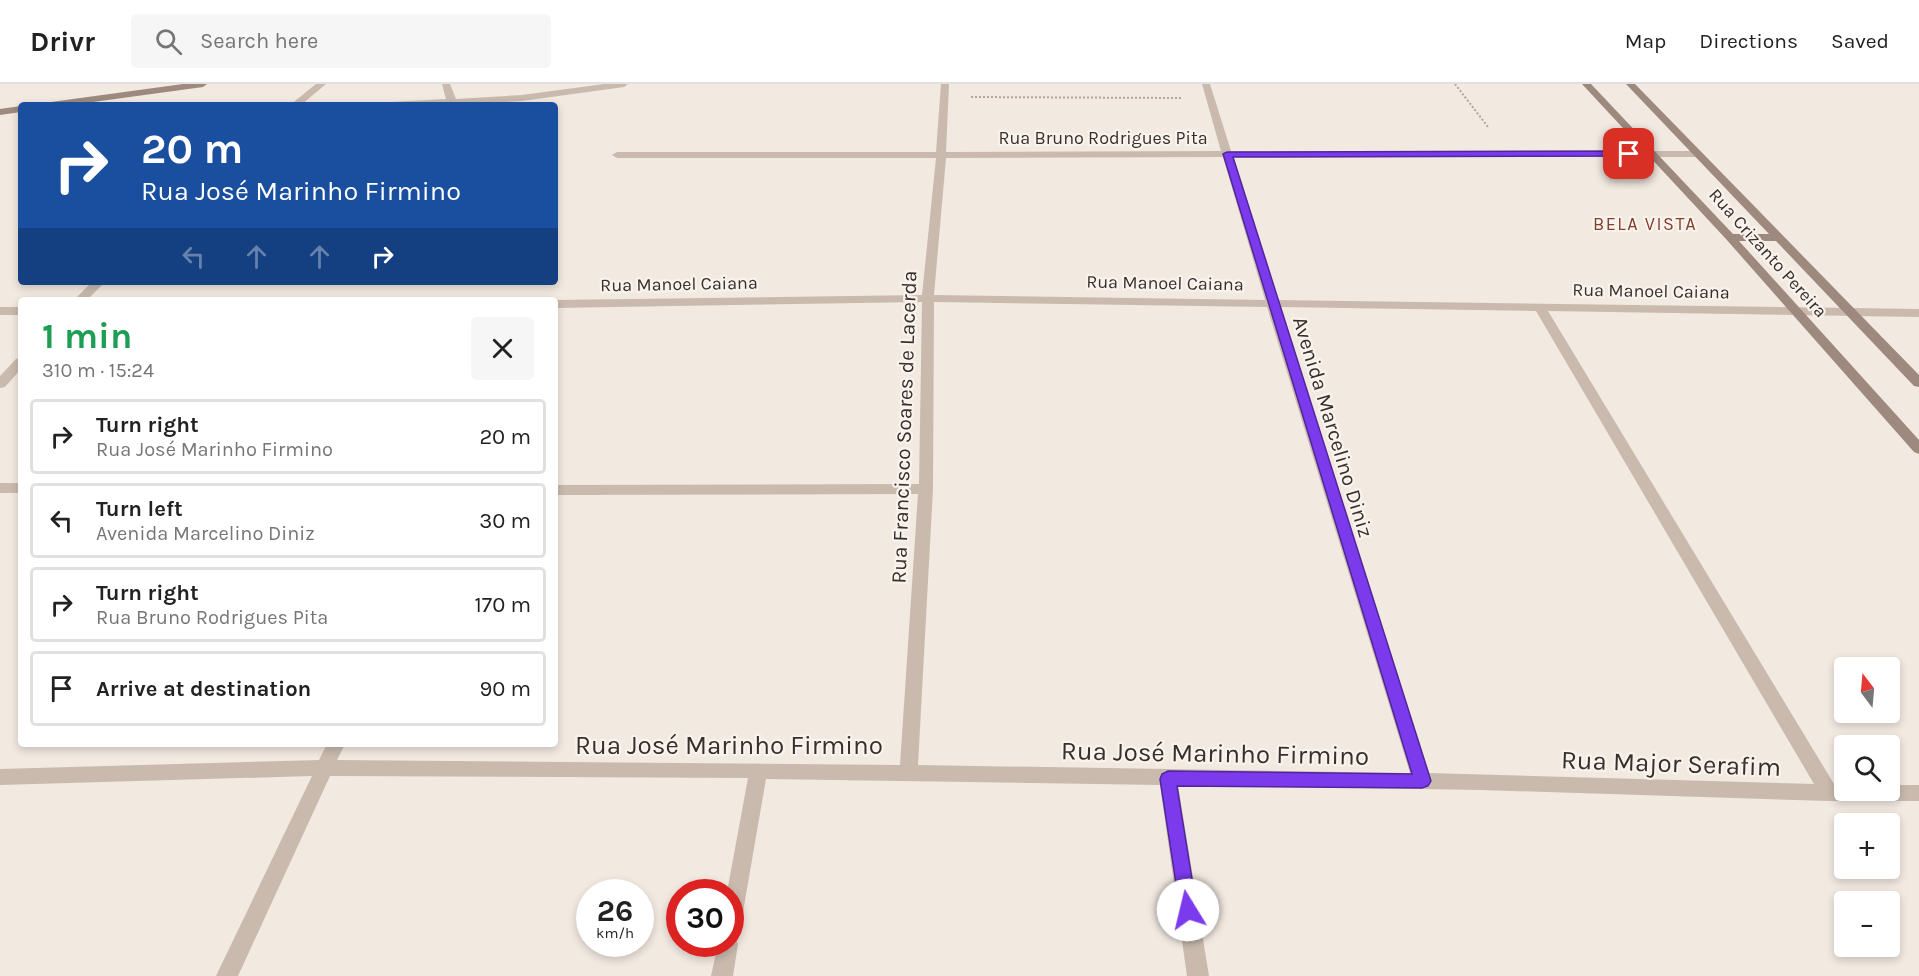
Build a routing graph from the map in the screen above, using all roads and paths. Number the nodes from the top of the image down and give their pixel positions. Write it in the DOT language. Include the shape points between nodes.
graph roads {
  1 [pos="203,84"];
  2 [pos="322,84"];
  3 [pos="446,84"];
  4 [pos="624,84"];
  5 [pos="945,84"];
  6 [pos="1206,84"];
  7 [pos="1455,84"];
  8 [pos="1586,84"];
  9 [pos="1630,84"];
  10 [pos="946,97"];
  11 [pos="1210,98"];
  12 [pos="73,102"];
  13 [pos="299,102"];
  14 [pos="452,102"];
  15 [pos="476,102"];
  16 [pos="18,109"];
  17 [pos="0,112"];
  18 [pos="1227,154"];
  19 [pos="1509,154"];
  20 [pos="1653,154"];
  21 [pos="1698,154"];
  22 [pos="617,155"];
  23 [pos="941,155"];
  24 [pos="1730,237"];
  25 [pos="1779,238"];
  26 [pos="96,285"];
  27 [pos="83,297"];
  28 [pos="928,298"];
  29 [pos="1272,303"];
  30 [pos="558,305"];
  31 [pos="1540,307"];
  32 [pos="0,311"];
  33 [pos="18,311"];
  34 [pos="1796,311"];
  35 [pos="1852,312"];
  36 [pos="1919,313"];
  37 [pos="18,365"];
  38 [pos="1919,383"];
  39 [pos="0,384"];
  40 [pos="1919,449"];
  41 [pos="0,488"];
  42 [pos="18,488"];
  43 [pos="926,489"];
  44 [pos="558,490"];
  45 [pos="334,747"];
  46 [pos="324,768"];
  47 [pos="758,771"];
  48 [pos="909,772"];
  49 [pos="0,777"];
  50 [pos="1168,779"];
  51 [pos="1422,781"];
  52 [pos="1829,793"];
  53 [pos="1919,793"];
  54 [pos="739,879"];
  55 [pos="726,957"];
  56 [pos="227,976"];
  57 [pos="722,976"];
  58 [pos="1198,976"];
  1 -- 12 [label="street"];
  2 -- 13 [label="street"];
  3 -- 14 [label="street"];
  4 -- 15 [label="street"];
  5 -- 10 [label="street, Rua Francisco Soares de Lacerda"];
  6 -- 11 [label="street, Avenida Marcelino Diniz"];
  7 -- 19 [label="path"];
  8 -- 20 [label="street, Rua Crizanto Pereira"];
  9 -- 21 [label="street, Rua Crizanto Pereira"];
  10 -- 11 [label="path"];
  10 -- 23 [label="street, Rua Francisco Soares de Lacerda"];
  11 -- 18 [label="street, Avenida Marcelino Diniz"];
  16 -- 17 [label="street"];
  18 -- 19 [label="street, Rua Bruno Rodrigues Pita"];
  18 -- 23 [label="street, Rua Bruno Rodrigues Pita"];
  18 -- 29 [label="street, Avenida Marcelino Diniz"];
  19 -- 20 [label="street, Rua Bruno Rodrigues Pita"];
  20 -- 21 [label="street, Rua Bruno Rodrigues Pita"];
  20 -- 24 [label="street, Rua Crizanto Pereira"];
  21 -- 25 [label="street, Rua Crizanto Pereira"];
  22 -- 23 [label="street, Rua Bruno Rodrigues Pita"];
  23 -- 28 [label="street, Rua Francisco Soares de Lacerda"];
  24 -- 25 [label="street"];
  24 -- 34 [label="street, Rua Crizanto Pereira"];
  25 -- 35 [label="street, Rua Crizanto Pereira"];
  26 -- 27 [label="street"];
  28 -- 29 [label="street, Rua Manoel Caiana"];
  28 -- 30 [label="street, Rua Manoel Caiana"];
  28 -- 43 [label="street, Rua Francisco Soares de Lacerda"];
  29 -- 31 [label="street, Rua Manoel Caiana"];
  29 -- 51 [label="street, Avenida Marcelino Diniz"];
  31 -- 34 [label="street, Rua Manoel Caiana"];
  31 -- 52 [label="street"];
  32 -- 33 [label="street"];
  34 -- 35 [label="street, Rua Manoel Caiana"];
  34 -- 40 [label="street, Rua Crizanto Pereira"];
  35 -- 36 [label="street, Rua Manoel Caiana"];
  35 -- 38 [label="street, Rua Crizanto Pereira"];
  37 -- 39 [label="street"];
  41 -- 42 [label="street"];
  43 -- 44 [label="street"];
  43 -- 48 [label="street, Rua Francisco Soares de Lacerda"];
  45 -- 46 [label="street"];
  46 -- 47 [label="street, Rua José Marinho Firmino"];
  46 -- 49 [label="street, Rua José Marinho Firmino"];
  46 -- 56 [label="street"];
  47 -- 48 [label="street, Rua José Marinho Firmino"];
  47 -- 54 [label="street"];
  48 -- 50 [label="street, Rua José Marinho Firmino"];
  50 -- 51 [label="street, Rua José Marinho Firmino"];
  50 -- 58 [label="street"];
  51 -- 52 [label="street, Rua Major Serafim"];
  52 -- 53 [label="street, Rua Major Serafim"];
  55 -- 57 [label="street"];
}
